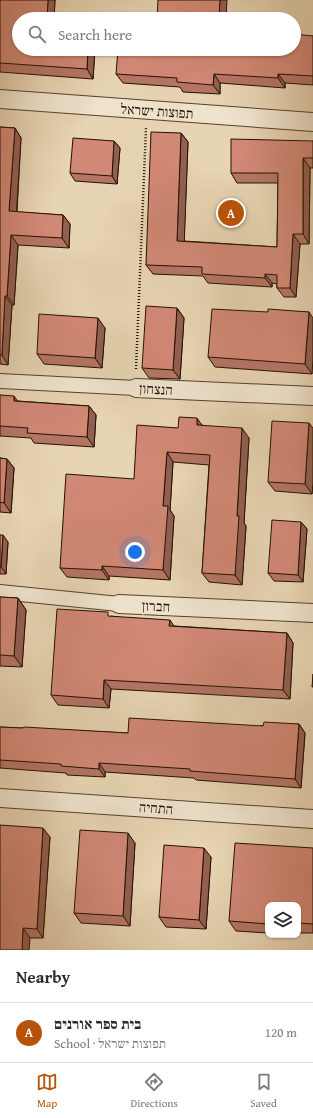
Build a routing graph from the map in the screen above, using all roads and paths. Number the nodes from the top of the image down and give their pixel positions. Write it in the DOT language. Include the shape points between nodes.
graph roads {
  1 [pos="0,100"];
  2 [pos="147,110"];
  3 [pos="313,122"];
  4 [pos="0,381"];
  5 [pos="136,388"];
  6 [pos="313,396"];
  7 [pos="0,592"];
  8 [pos="119,604"];
  9 [pos="313,613"];
  10 [pos="0,798"];
  11 [pos="313,819"];
  1 -- 2 [label="street, תפוצות ישראל"];
  2 -- 3 [label="street, תפוצות ישראל"];
  2 -- 5 [label="path"];
  4 -- 5 [label="street, הנצחון"];
  5 -- 6 [label="street, הנצחון"];
  7 -- 8 [label="street, חברון"];
  8 -- 9 [label="street, חברון"];
  10 -- 11 [label="street, התחיה"];
}
